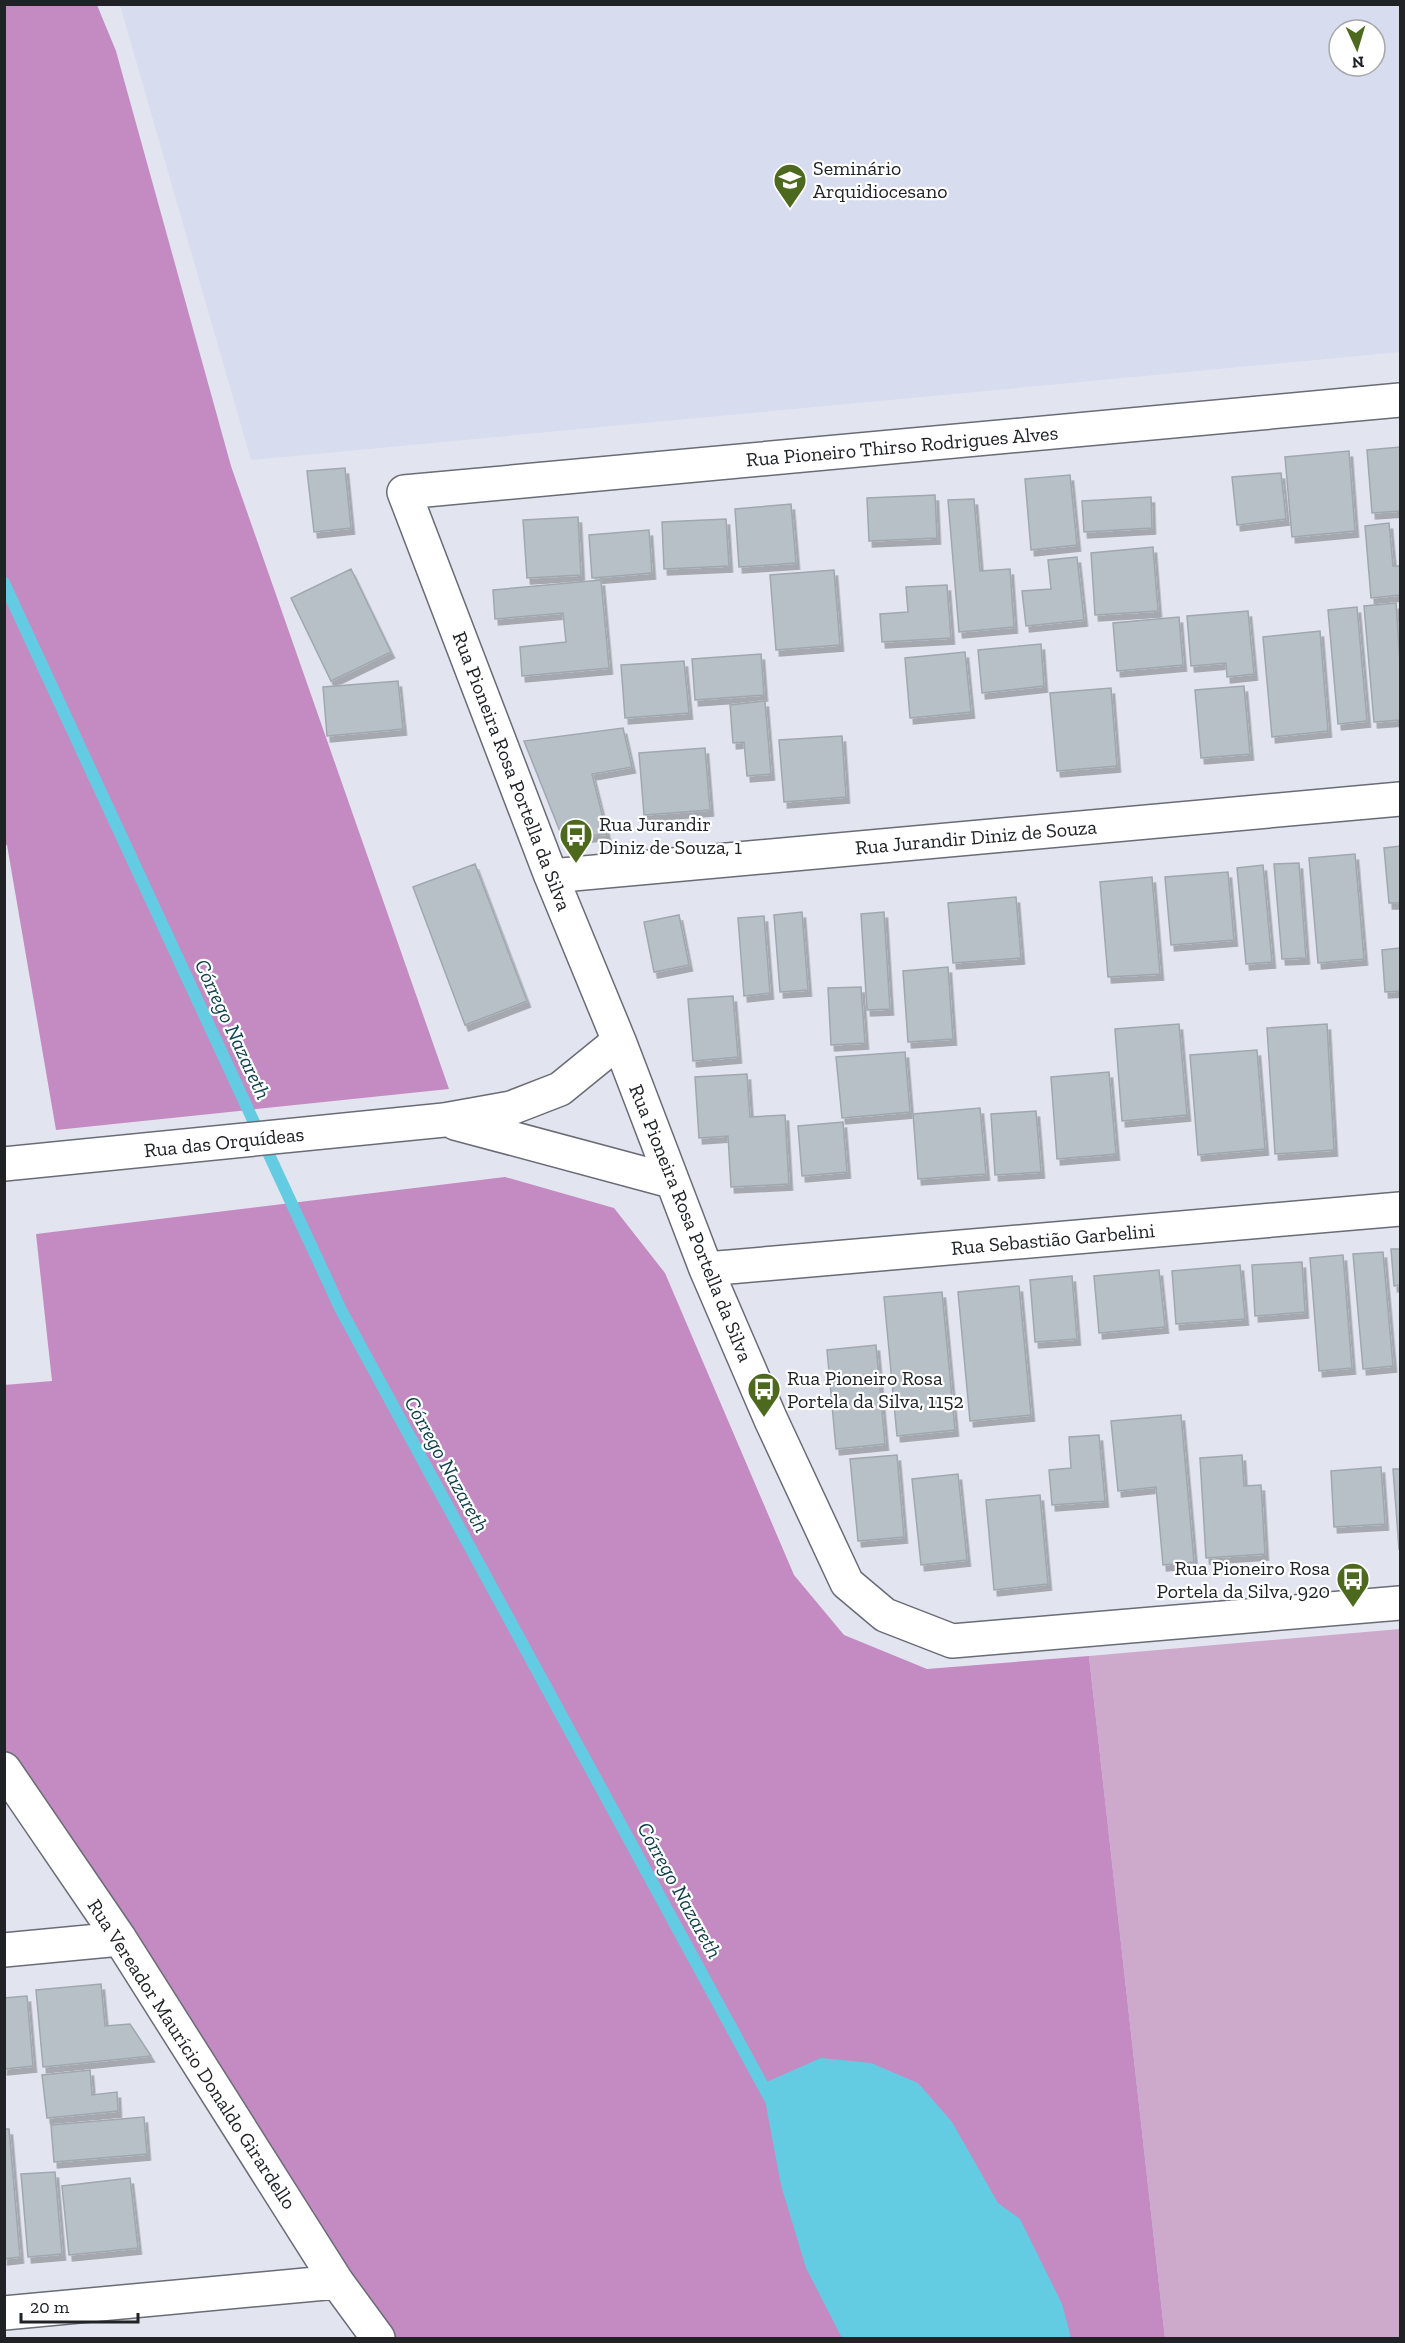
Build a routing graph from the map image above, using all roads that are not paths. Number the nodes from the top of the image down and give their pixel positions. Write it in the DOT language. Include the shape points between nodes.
graph roads {
  1 [pos="1401,400"];
  2 [pos="404,492"];
  3 [pos="1401,799"];
  4 [pos="551,876"];
  5 [pos="620,1041"];
  6 [pos="444,1120"];
  7 [pos="4,1164"];
  8 [pos="671,1181"];
  9 [pos="1401,1209"];
  10 [pos="706,1269"];
  11 [pos="1401,1604"];
  12 [pos="4,1769"];
  13 [pos="120,1939"];
  14 [pos="4,1950"];
  15 [pos="337,2282"];
  16 [pos="4,2313"];
  17 [pos="378,2338"];
  1 -- 2 [label="street, Rua Pioneiro Thirso Rodrigues Alves"];
  2 -- 4 [label="street, Rua Pioneira Rosa Portella da Silva"];
  3 -- 4 [label="street, Rua Jurandir Diniz de Souza"];
  4 -- 5 [label="street, Rua Pioneira Rosa Portella da Silva"];
  5 -- 6 [label="street, Rua das Orquídeas" via="560,1089 512,1108"];
  5 -- 8 [label="street, Rua Pioneira Rosa Portella da Silva"];
  6 -- 7 [label="street, Rua das Orquídeas"];
  6 -- 8 [label="street, Rua das Orquídeas"];
  8 -- 10 [label="street, Rua Pioneira Rosa Portella da Silva"];
  9 -- 10 [label="street, Rua Sebastião Garbelini"];
  10 -- 11 [label="street, Rua Pioneira Rosa Portella da Silva" via="847,1584 885,1615 952,1641"];
  12 -- 13 [label="street, Rua Vereador Maurício Donaldo Girardello"];
  13 -- 14 [label="street"];
  13 -- 15 [label="street, Rua Vereador Maurício Donaldo Girardello"];
  15 -- 16 [label="street"];
  15 -- 17 [label="street, Rua Vereador Maurício Donaldo Girardello"];
}
